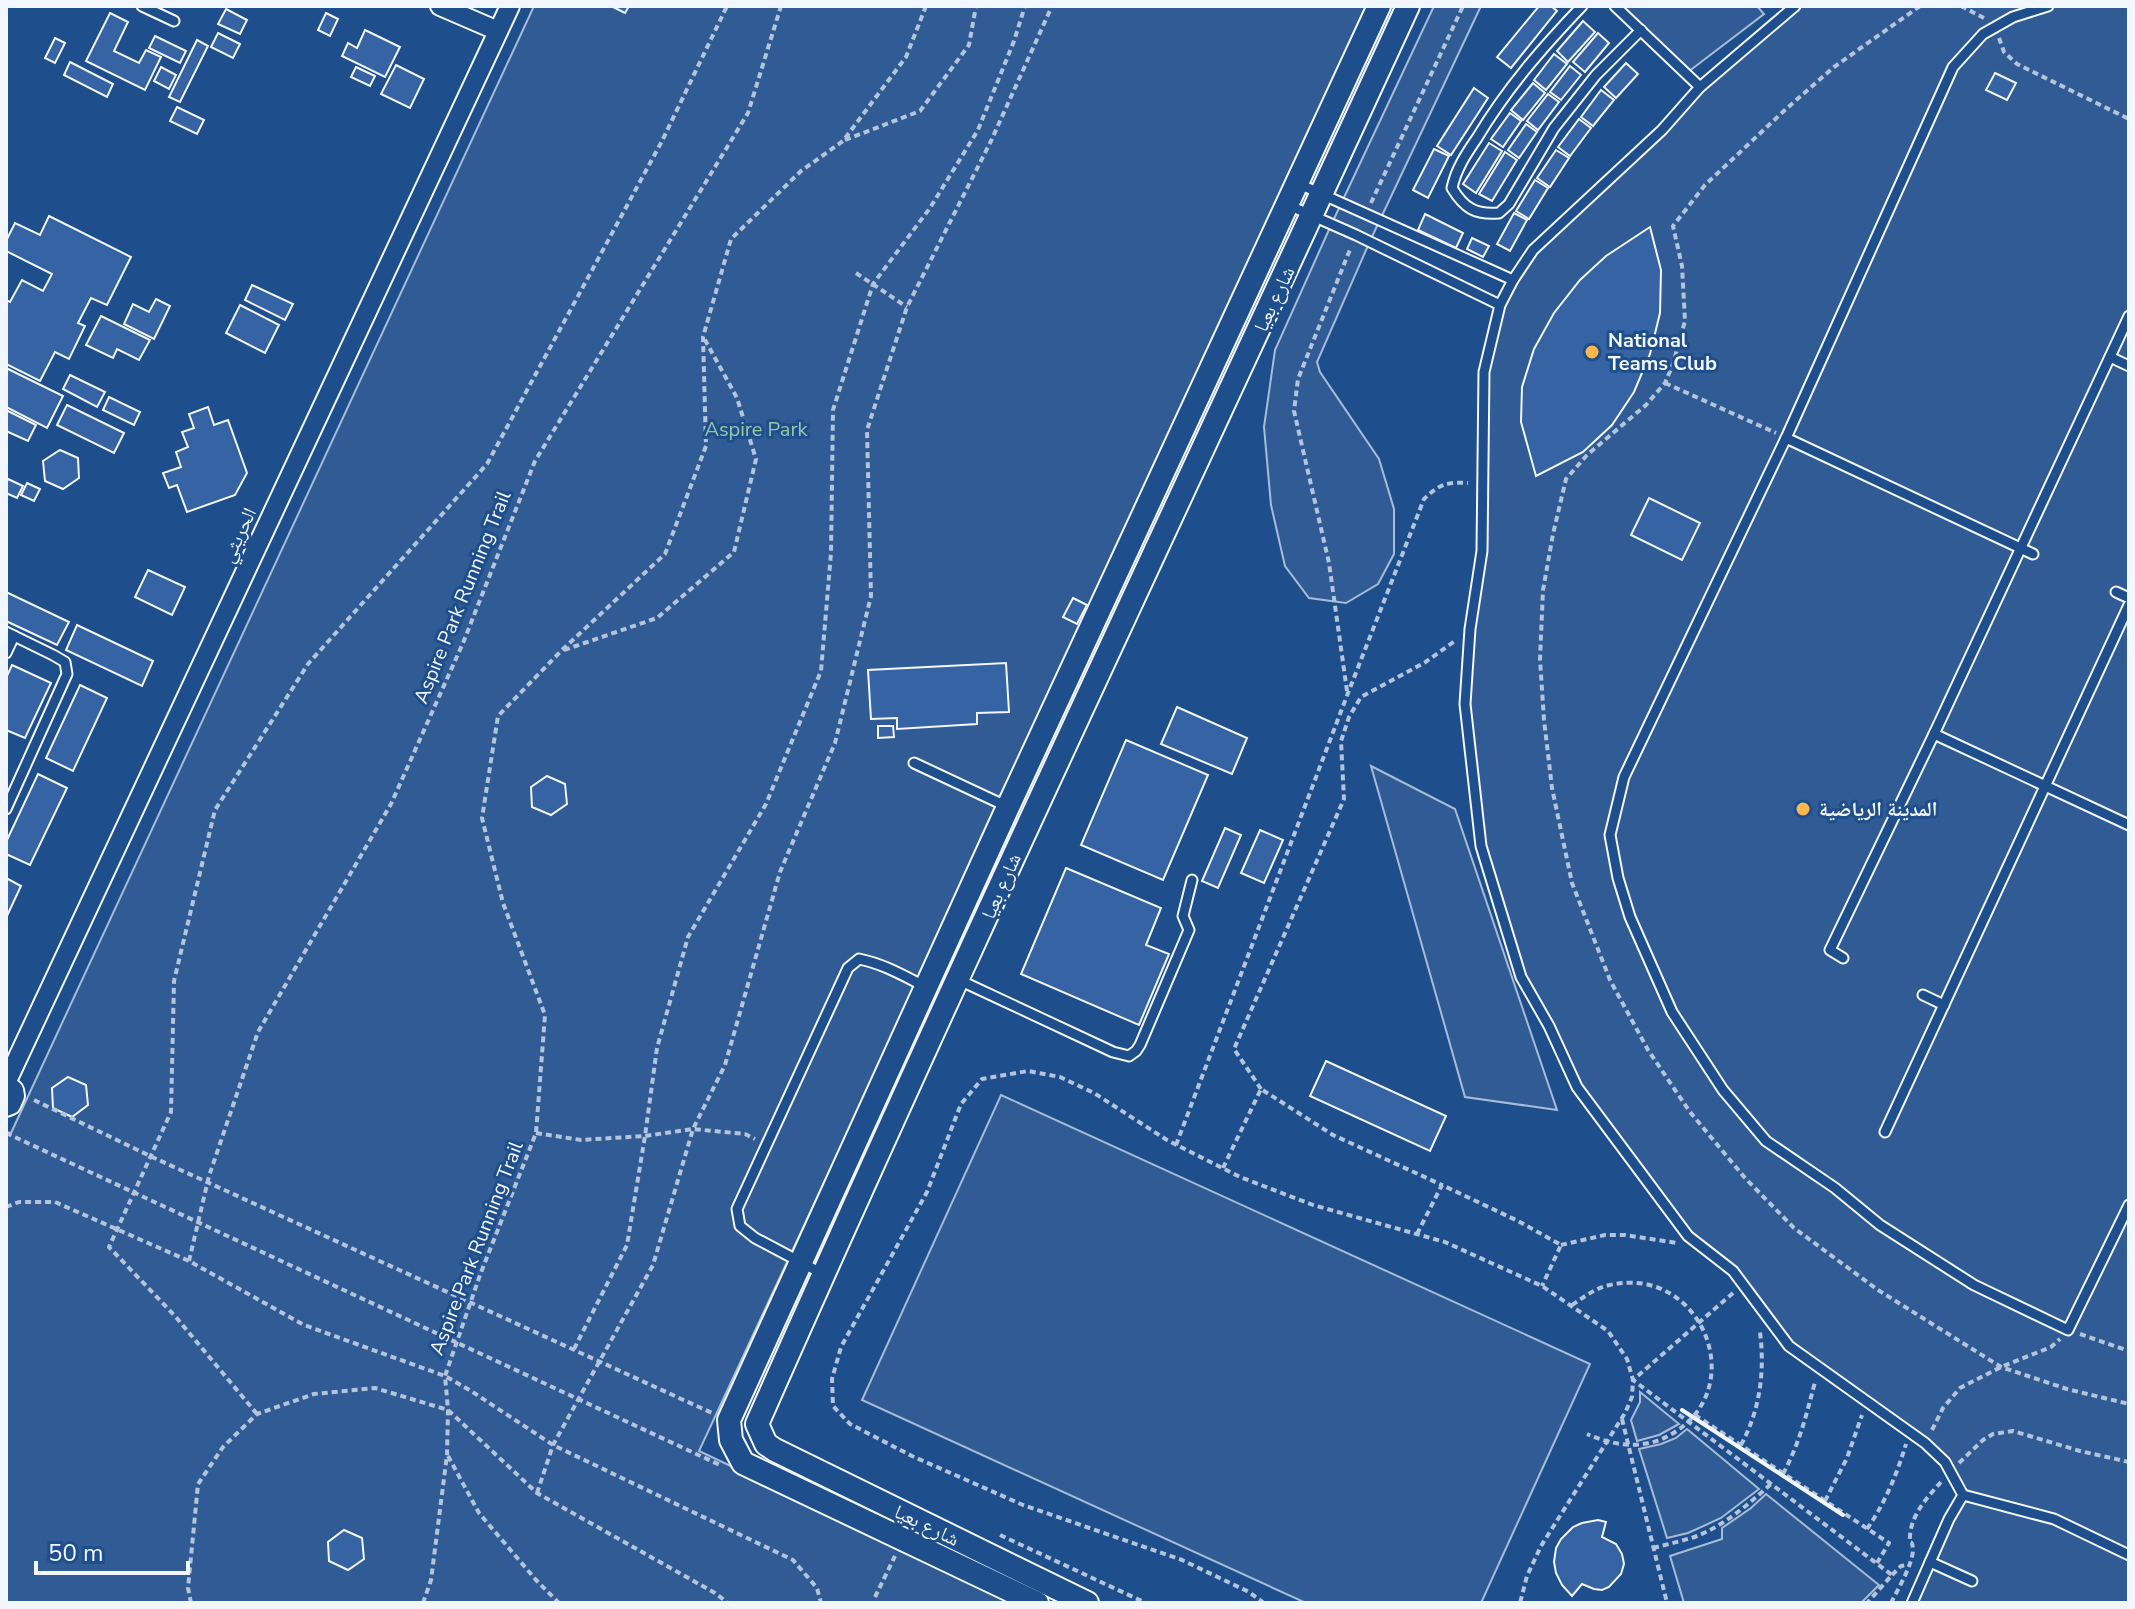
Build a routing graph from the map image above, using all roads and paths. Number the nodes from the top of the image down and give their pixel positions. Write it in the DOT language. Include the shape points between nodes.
graph roads {
  1 [pos="142,6"];
  2 [pos="440,6"];
  3 [pos="510,6"];
  4 [pos="727,6"];
  5 [pos="781,6"];
  6 [pos="926,6"];
  7 [pos="976,6"];
  8 [pos="1025,6"];
  9 [pos="1052,6"];
  10 [pos="1379,6"];
  11 [pos="1408,6"];
  12 [pos="1463,6"];
  13 [pos="1582,6"];
  14 [pos="1615,6"];
  15 [pos="1795,6"];
  16 [pos="1920,6"];
  17 [pos="1961,6"];
  18 [pos="2048,6"];
  19 [pos="174,21"];
  20 [pos="1998,26"];
  21 [pos="1641,30"];
  22 [pos="498,31"];
  23 [pos="1700,87"];
  24 [pos="2129,119"];
  25 [pos="843,141"];
  26 [pos="1296,183"];
  27 [pos="1323,194"];
  28 [pos="1286,204"];
  29 [pos="1366,213"];
  30 [pos="1313,216"];
  31 [pos="1356,235"];
  32 [pos="856,273"];
  33 [pos="1513,280"];
  34 [pos="873,284"];
  35 [pos="1500,305"];
  36 [pos="907,307"];
  37 [pos="2129,316"];
  38 [pos="703,337"];
  39 [pos="2110,357"];
  40 [pos="2129,366"];
  41 [pos="1665,383"];
  42 [pos="1786,438"];
  43 [pos="1481,484"];
  44 [pos="2021,548"];
  45 [pos="2033,554"];
  46 [pos="2116,592"];
  47 [pos="2129,598"];
  48 [pos="2129,605"];
  49 [pos="1470,629"];
  50 [pos="10,634"];
  51 [pos="562,650"];
  52 [pos="6,653"];
  53 [pos="1348,693"];
  54 [pos="1934,734"];
  55 [pos="914,763"];
  56 [pos="2045,786"];
  57 [pos="1008,807"];
  58 [pos="6,809"];
  59 [pos="1032,818"];
  60 [pos="2129,825"];
  61 [pos="1192,880"];
  62 [pos="1843,958"];
  63 [pos="930,978"];
  64 [pos="959,980"];
  65 [pos="1923,995"];
  66 [pos="1944,1005"];
  67 [pos="1261,1089"];
  68 [pos="8,1091"];
  69 [pos="693,1129"];
  70 [pos="1885,1132"];
  71 [pos="6,1133"];
  72 [pos="536,1133"];
  73 [pos="645,1136"];
  74 [pos="768,1145"];
  75 [pos="1176,1145"];
  76 [pos="150,1156"];
  77 [pos="1223,1168"];
  78 [pos="207,1182"];
  79 [pos="1442,1185"];
  80 [pos="133,1193"];
  81 [pos="2129,1205"];
  82 [pos="6,1207"];
  83 [pos="197,1223"];
  84 [pos="116,1230"];
  85 [pos="1417,1235"];
  86 [pos="1561,1245"];
  87 [pos="1683,1245"];
  88 [pos="189,1261"];
  89 [pos="801,1263"];
  90 [pos="823,1274"];
  91 [pos="1743,1285"];
  92 [pos="1542,1286"];
  93 [pos="470,1302"];
  94 [pos="1756,1302"];
  95 [pos="1572,1305"];
  96 [pos="1700,1322"];
  97 [pos="2068,1330"];
  98 [pos="456,1343"];
  99 [pos="574,1349"];
  100 [pos="2129,1351"];
  101 [pos="600,1361"];
  102 [pos="1816,1365"];
  103 [pos="2001,1367"];
  104 [pos="445,1376"];
  105 [pos="1633,1380"];
  106 [pos="578,1399"];
  107 [pos="1865,1400"];
  108 [pos="2129,1404"];
  109 [pos="448,1410"];
  110 [pos="257,1414"];
  111 [pos="1695,1415"];
  112 [pos="1622,1419"];
  113 [pos="729,1420"];
  114 [pos="1691,1421"];
  115 [pos="1909,1431"];
  116 [pos="1587,1434"];
  117 [pos="1607,1443"];
  118 [pos="1925,1443"];
  119 [pos="553,1445"];
  120 [pos="1628,1445"];
  121 [pos="1741,1445"];
  122 [pos="447,1455"];
  123 [pos="743,1463"];
  124 [pos="1783,1474"];
  125 [pos="1772,1483"];
  126 [pos="537,1493"];
  127 [pos="1963,1495"];
  128 [pos="1825,1501"];
  129 [pos="1867,1529"];
  130 [pos="992,1531"];
  131 [pos="902,1539"];
  132 [pos="1653,1548"];
  133 [pos="2129,1555"];
  134 [pos="1930,1562"];
  135 [pos="1877,1563"];
  136 [pos="1908,1565"];
  137 [pos="1892,1575"];
  138 [pos="1972,1581"];
  139 [pos="875,1597"];
  140 [pos="191,1603"];
  141 [pos="423,1603"];
  142 [pos="559,1603"];
  143 [pos="728,1603"];
  144 [pos="821,1603"];
  145 [pos="1037,1603"];
  146 [pos="1087,1603"];
  147 [pos="1146,1603"];
  148 [pos="1264,1603"];
  149 [pos="1520,1603"];
  150 [pos="1667,1603"];
  151 [pos="1867,1603"];
  152 [pos="1912,1603"];
  1 -- 19 [label="lane"];
  2 -- 22 [label="street"];
  3 -- 22 [label="street, الحريثي"];
  4 -- 76 [label="path" via="662,141 487,464 308,664 215,810 174,981 171,1112"];
  5 -- 78 [label="path, Aspire Park Running Trail" via="748,113 535,461 463,643 391,804 258,1032"];
  6 -- 25 [label="path, Aspire Park Running Trail" via="906,57"];
  7 -- 25 [label="path" via="969,45 920,111"];
  8 -- 34 [label="path" via="978,130 930,208"];
  9 -- 36 [label="path"];
  10 -- 26 [label="street, شارع بعيا"];
  11 -- 27 [label="street, شارع بعيا"];
  12 -- 29 [label="path"];
  13 -- 21 [label="lane" via="1500,100 1456,171 1452,188 1461,203 1482,214 1499,213 1509,204 1554,128"];
  14 -- 21 [label="lane"];
  15 -- 23 [label="lane"];
  16 -- 41 [label="path" via="1834,67 1786,109 1705,185 1673,226 1685,321"];
  17 -- 20 [label="path"];
  18 -- 20 [label="lane"];
  20 -- 24 [label="path" via="2000,45 2017,64"];
  20 -- 42 [label="lane" via="1983,34 1953,67"];
  21 -- 23 [label="lane"];
  22 -- 68 [label="street, الحريثي"];
  23 -- 33 [label="lane" via="1662,130 1533,250"];
  25 -- 38 [label="path, Aspire Park Running Trail" via="801,171 731,239"];
  26 -- 27 [label="lane"];
  26 -- 28 [label="street, شارع بعيا"];
  27 -- 29 [label="lane"];
  27 -- 30 [label="street, شارع بعيا"];
  28 -- 30 [label="lane"];
  28 -- 57 [label="street, شارع بعيا"];
  29 -- 33 [label="lane"];
  30 -- 31 [label="lane"];
  30 -- 59 [label="street, شارع بعيا"];
  31 -- 35 [label="lane"];
  31 -- 53 [label="path" via="1294,397 1329,563"];
  32 -- 34 [label="path"];
  33 -- 35 [label="lane"];
  34 -- 36 [label="path"];
  34 -- 73 [label="path" via="833,410 831,553 821,671 766,804 688,937 657,1048"];
  35 -- 43 [label="lane" via="1484,372"];
  36 -- 69 [label="path" via="867,430 871,596 835,743 780,872 725,1065"];
  37 -- 39 [label="lane"];
  38 -- 51 [label="path, Aspire Park Running Trail" via="706,446 665,554"];
  38 -- 51 [label="path" via="737,398 756,459 734,552 657,618"];
  39 -- 40 [label="lane"];
  39 -- 44 [label="lane"];
  41 -- 42 [label="path"];
  41 -- 103 [label="path" via="1566,479 1553,534 1543,590 1540,659 1552,788 1572,883 1610,980 1648,1050 1745,1178 1794,1228 1878,1290"];
  42 -- 44 [label="lane"];
  42 -- 97 [label="lane" via="1624,777 1610,835 1630,917 1672,1012 1723,1090 1766,1141 1880,1225 1974,1285"];
  43 -- 49 [label="lane" via="1482,551"];
  43 -- 53 [label="path" via="1450,482 1424,499"];
  44 -- 45 [label="lane"];
  44 -- 54 [label="lane"];
  46 -- 47 [label="lane"];
  48 -- 56 [label="lane"];
  49 -- 67 [label="path" via="1424,663 1361,697 1349,717 1341,741 1344,799 1234,1049"];
  49 -- 91 [label="lane" via="1465,704 1481,846 1521,977 1577,1087 1688,1236"];
  50 -- 52 [label="lane"];
  50 -- 58 [label="lane" via="65,662 67,674"];
  51 -- 72 [label="path, Aspire Park Running Trail" via="498,716 482,818 503,903 545,1015"];
  53 -- 75 [label="path"];
  54 -- 56 [label="lane"];
  54 -- 62 [label="lane" via="1830,950"];
  55 -- 57 [label="lane"];
  56 -- 60 [label="lane"];
  56 -- 66 [label="lane"];
  57 -- 59 [label="street"];
  57 -- 63 [label="street, شارع بعيا"];
  59 -- 64 [label="street, شارع بعيا"];
  61 -- 64 [label="lane" via="1183,916 1189,930 1140,1045 1129,1056"];
  63 -- 64 [label="street"];
  63 -- 74 [label="lane" via="859,959 848,968"];
  63 -- 89 [label="street, شارع بعيا"];
  64 -- 90 [label="street, شارع بعيا"];
  65 -- 66 [label="lane"];
  66 -- 70 [label="lane"];
  67 -- 77 [label="path"];
  67 -- 79 [label="path" via="1333,1135"];
  68 -- 76 [label="path"];
  69 -- 73 [label="path"];
  69 -- 74 [label="path" via="745,1134"];
  69 -- 101 [label="path" via="653,1265"];
  71 -- 80 [label="path"];
  72 -- 73 [label="path" via="581,1140"];
  72 -- 93 [label="path, Aspire Park Running Trail"];
  73 -- 99 [label="path" via="627,1245"];
  74 -- 89 [label="lane" via="737,1209 740,1226"];
  75 -- 77 [label="path"];
  75 -- 148 [label="path" via="1060,1077 1028,1071 982,1079 961,1104 927,1192 841,1347 832,1379 833,1406 850,1424 912,1456 1023,1505 1182,1560"];
  76 -- 78 [label="path"];
  76 -- 80 [label="path"];
  77 -- 85 [label="path" via="1313,1205"];
  78 -- 83 [label="path, Aspire Park Running Trail"];
  78 -- 93 [label="path"];
  79 -- 85 [label="path"];
  79 -- 86 [label="path"];
  80 -- 83 [label="path"];
  80 -- 84 [label="path"];
  81 -- 97 [label="lane"];
  82 -- 84 [label="path, Aspire Park Running Trail" via="55,1202"];
  83 -- 88 [label="path, Aspire Park Running Trail"];
  83 -- 98 [label="path"];
  84 -- 88 [label="path, Aspire Park Running Trail"];
  84 -- 110 [label="path" via="109,1247"];
  85 -- 92 [label="path" via="1445,1242"];
  86 -- 87 [label="path" via="1605,1235"];
  86 -- 92 [label="path"];
  88 -- 104 [label="path, Aspire Park Running Trail" via="304,1325"];
  89 -- 90 [label="lane"];
  89 -- 113 [label="street, شارع بعيا"];
  90 -- 146 [label="street, شارع بعيا" via="757,1424 766,1444"];
  91 -- 94 [label="lane"];
  91 -- 96 [label="path"];
  92 -- 95 [label="path"];
  93 -- 98 [label="path, Aspire Park Running Trail"];
  93 -- 99 [label="path"];
  94 -- 102 [label="lane" via="1789,1346"];
  94 -- 121 [label="path" via="1761,1389"];
  95 -- 96 [label="path" via="1608,1285 1650,1285 1670,1293"];
  95 -- 105 [label="path" via="1608,1331 1627,1359"];
  96 -- 105 [label="path"];
  96 -- 111 [label="path" via="1712,1363 1710,1384"];
  97 -- 100 [label="path"];
  97 -- 103 [label="path" via="2051,1347"];
  98 -- 104 [label="path, Aspire Park Running Trail"];
  98 -- 106 [label="path"];
  99 -- 101 [label="path"];
  101 -- 106 [label="path"];
  101 -- 113 [label="path"];
  102 -- 107 [label="lane"];
  102 -- 124 [label="path" via="1805,1423"];
  103 -- 108 [label="path"];
  103 -- 118 [label="path" via="1960,1388"];
  104 -- 109 [label="path, Aspire Park Running Trail"];
  104 -- 119 [label="path, Aspire Park Running Trail"];
  105 -- 112 [label="path"];
  105 -- 114 [label="path"];
  106 -- 119 [label="path"];
  106 -- 123 [label="path" via="732,1470"];
  107 -- 115 [label="lane"];
  107 -- 128 [label="path" via="1847,1458"];
  109 -- 110 [label="path" via="375,1388 314,1394"];
  109 -- 122 [label="path, Aspire Park Running Trail"];
  109 -- 126 [label="path"];
  110 -- 140 [label="path" via="223,1447 198,1484"];
  111 -- 114 [label="path"];
  111 -- 121 [label="path"];
  112 -- 117 [label="path"];
  112 -- 120 [label="path"];
  113 -- 123 [label="street" via="731,1440"];
  114 -- 120 [label="path" via="1661,1441"];
  114 -- 125 [label="path"];
  115 -- 118 [label="lane"];
  115 -- 129 [label="path" via="1894,1477"];
  116 -- 117 [label="path"];
  117 -- 120 [label="path"];
  117 -- 149 [label="path" via="1541,1546"];
  118 -- 127 [label="lane" via="1945,1462"];
  119 -- 126 [label="path"];
  119 -- 144 [label="path, Aspire Park Running Trail" via="793,1560 817,1588"];
  120 -- 132 [label="path"];
  121 -- 124 [label="path"];
  122 -- 141 [label="path, Aspire Park Running Trail" via="431,1580"];
  122 -- 142 [label="path" via="479,1513"];
  123 -- 131 [label="street, شارع بعيا"];
  124 -- 128 [label="path"];
  125 -- 132 [label="path" via="1719,1525"];
  125 -- 135 [label="path"];
  126 -- 143 [label="path"];
  127 -- 133 [label="lane" via="2054,1519"];
  127 -- 134 [label="lane"];
  128 -- 129 [label="path"];
  129 -- 135 [label="path" via="1889,1543"];
  130 -- 147 [label="path"];
  131 -- 139 [label="path"];
  131 -- 145 [label="street, شارع بعيا"];
  132 -- 150 [label="path"];
  134 -- 138 [label="lane"];
  134 -- 152 [label="lane"];
  135 -- 137 [label="path"];
  136 -- 137 [label="path"];
  137 -- 151 [label="path"];
}
